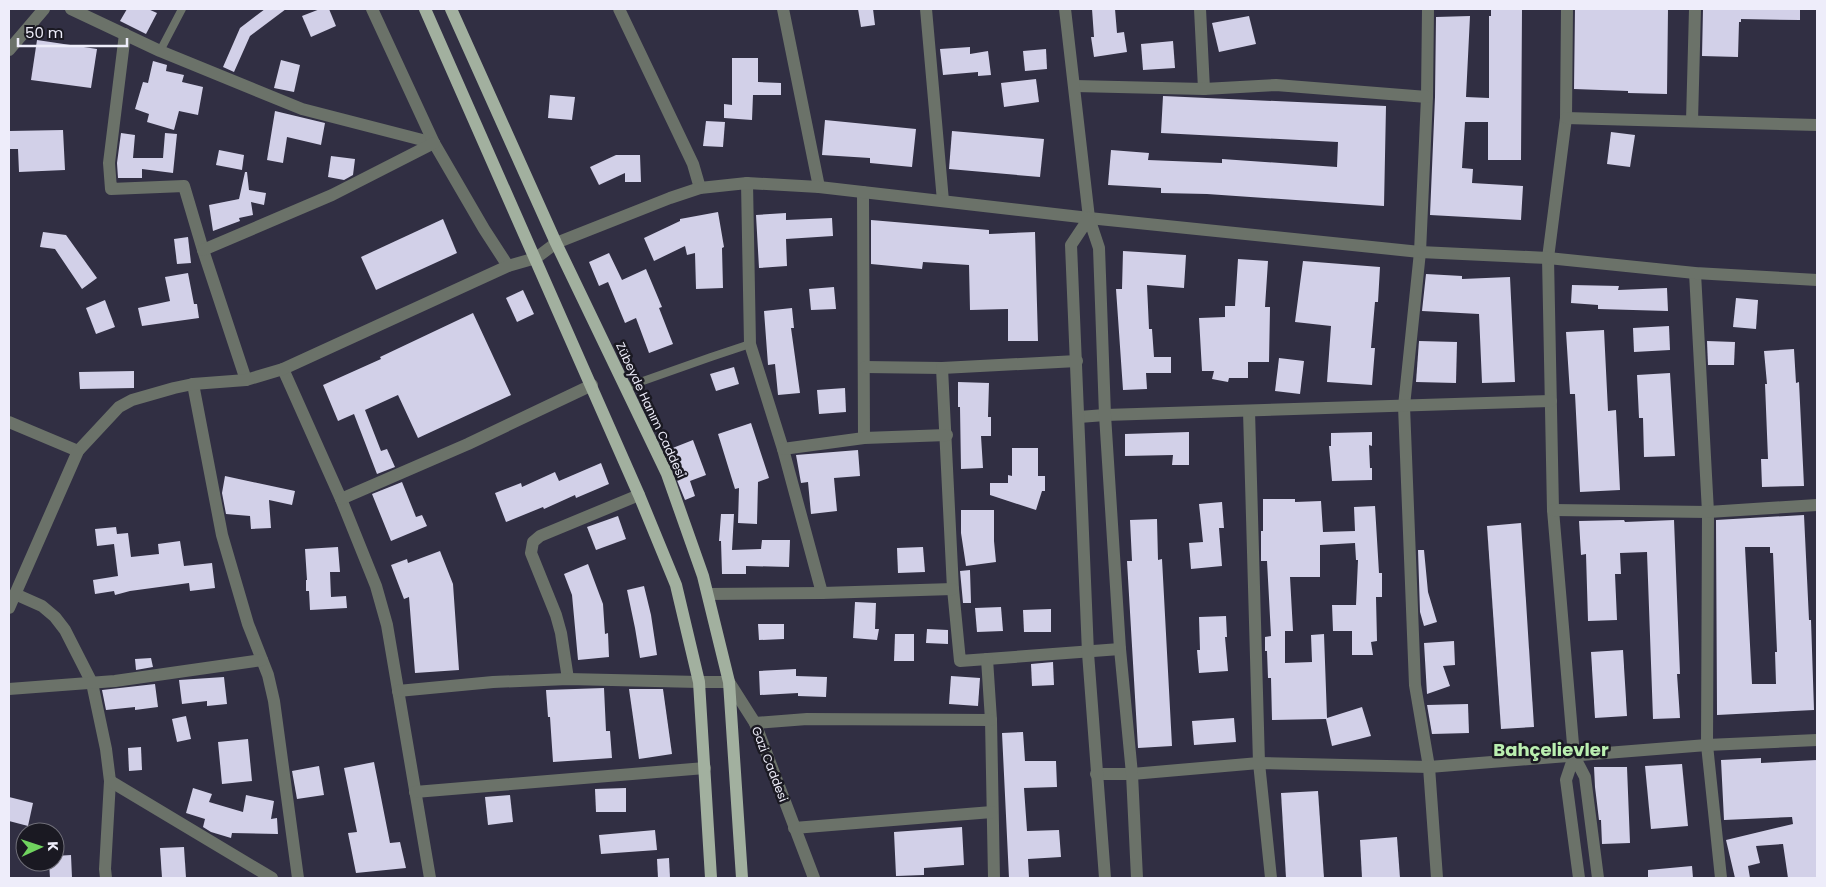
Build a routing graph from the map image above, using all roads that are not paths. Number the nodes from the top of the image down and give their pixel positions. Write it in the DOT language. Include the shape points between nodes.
graph roads {
  1 [pos="44,9"];
  2 [pos="182,9"];
  3 [pos="372,9"];
  4 [pos="425,9"];
  5 [pos="451,9"];
  6 [pos="619,9"];
  7 [pos="783,9"];
  8 [pos="926,9"];
  9 [pos="1065,9"];
  10 [pos="1200,9"];
  11 [pos="1428,9"];
  12 [pos="1567,9"];
  13 [pos="1695,9"];
  14 [pos="75,10"];
  15 [pos="125,34"];
  16 [pos="9,50"];
  17 [pos="160,51"];
  18 [pos="1075,86"];
  19 [pos="1204,88"];
  20 [pos="1427,96"];
  21 [pos="1566,118"];
  22 [pos="1692,121"];
  23 [pos="1817,125"];
  24 [pos="434,143"];
  25 [pos="747,183"];
  26 [pos="819,186"];
  27 [pos="700,188"];
  28 [pos="863,192"];
  29 [pos="943,201"];
  30 [pos="1089,218"];
  31 [pos="556,243"];
  32 [pos="203,250"];
  33 [pos="1420,252"];
  34 [pos="536,258"];
  35 [pos="1548,258"];
  36 [pos="508,266"];
  37 [pos="1695,272"];
  38 [pos="1817,280"];
  39 [pos="750,344"];
  40 [pos="1076,360"];
  41 [pos="865,367"];
  42 [pos="942,368"];
  43 [pos="283,369"];
  44 [pos="246,380"];
  45 [pos="194,384"];
  46 [pos="592,385"];
  47 [pos="626,388"];
  48 [pos="1551,401"];
  49 [pos="1404,406"];
  50 [pos="1249,411"];
  51 [pos="1105,415"];
  52 [pos="1079,417"];
  53 [pos="9,422"];
  54 [pos="947,435"];
  55 [pos="864,438"];
  56 [pos="783,449"];
  57 [pos="78,451"];
  58 [pos="640,495"];
  59 [pos="341,499"];
  60 [pos="1817,505"];
  61 [pos="1553,510"];
  62 [pos="1708,512"];
  63 [pos="953,589"];
  64 [pos="822,593"];
  65 [pos="15,594"];
  66 [pos="708,594"];
  67 [pos="9,608"];
  68 [pos="1120,649"];
  69 [pos="1088,652"];
  70 [pos="262,660"];
  71 [pos="987,660"];
  72 [pos="568,679"];
  73 [pos="700,682"];
  74 [pos="729,682"];
  75 [pos="92,683"];
  76 [pos="9,689"];
  77 [pos="398,691"];
  78 [pos="991,720"];
  79 [pos="755,723"];
  80 [pos="1817,740"];
  81 [pos="1707,745"];
  82 [pos="1574,756"];
  83 [pos="1259,763"];
  84 [pos="1429,767"];
  85 [pos="705,768"];
  86 [pos="1096,774"];
  87 [pos="1132,774"];
  88 [pos="110,781"];
  89 [pos="415,792"];
  90 [pos="992,812"];
  91 [pos="794,828"];
  92 [pos="106,878"];
  93 [pos="272,878"];
  94 [pos="298,878"];
  95 [pos="430,878"];
  96 [pos="711,878"];
  97 [pos="742,878"];
  98 [pos="814,878"];
  99 [pos="994,878"];
  100 [pos="1105,878"];
  101 [pos="1137,878"];
  102 [pos="1271,878"];
  103 [pos="1437,878"];
  104 [pos="1579,878"];
  105 [pos="1598,878"];
  106 [pos="1722,878"];
  1 -- 16 [label="street"];
  2 -- 17 [label="lane"];
  3 -- 24 [label="street"];
  4 -- 34 [label="main road"];
  5 -- 31 [label="main road, Zübeyde Hanım Caddesi"];
  6 -- 27 [label="street" via="693,164"];
  7 -- 26 [label="street"];
  8 -- 29 [label="street"];
  9 -- 18 [label="street"];
  10 -- 19 [label="street"];
  11 -- 20 [label="street"];
  12 -- 21 [label="street"];
  13 -- 22 [label="street"];
  14 -- 15 [label="street"];
  15 -- 17 [label="street"];
  15 -- 32 [label="street" via="109,163 110,189 184,186"];
  17 -- 24 [label="street" via="302,109"];
  18 -- 19 [label="street"];
  18 -- 30 [label="street"];
  19 -- 20 [label="street" via="1276,85"];
  20 -- 33 [label="street"];
  21 -- 22 [label="street"];
  21 -- 35 [label="street"];
  22 -- 23 [label="street"];
  24 -- 32 [label="street" via="332,195"];
  24 -- 36 [label="street"];
  25 -- 26 [label="street"];
  25 -- 27 [label="street"];
  25 -- 39 [label="street"];
  26 -- 28 [label="street"];
  27 -- 31 [label="street"];
  28 -- 29 [label="street"];
  28 -- 41 [label="street"];
  29 -- 30 [label="street"];
  30 -- 33 [label="street"];
  30 -- 40 [label="street" via="1071,245"];
  30 -- 51 [label="street" via="1100,248"];
  31 -- 34 [label="street"];
  31 -- 47 [label="main road, Zübeyde Hanım Caddesi"];
  32 -- 44 [label="street"];
  33 -- 35 [label="street"];
  33 -- 49 [label="street"];
  34 -- 36 [label="street"];
  34 -- 46 [label="main road"];
  35 -- 37 [label="street"];
  35 -- 48 [label="street"];
  36 -- 43 [label="street"];
  37 -- 38 [label="street"];
  37 -- 62 [label="street"];
  39 -- 47 [label="lane"];
  39 -- 56 [label="street"];
  40 -- 42 [label="street"];
  40 -- 52 [label="street"];
  41 -- 42 [label="street"];
  41 -- 55 [label="street"];
  42 -- 54 [label="street"];
  43 -- 44 [label="street"];
  43 -- 59 [label="street"];
  44 -- 45 [label="street"];
  45 -- 57 [label="street" via="125,403"];
  45 -- 70 [label="street" via="222,535"];
  46 -- 58 [label="main road"];
  46 -- 59 [label="street"];
  47 -- 66 [label="main road, Zübeyde Hanım Caddesi" via="667,474"];
  48 -- 49 [label="street"];
  48 -- 61 [label="street"];
  49 -- 50 [label="street"];
  49 -- 84 [label="street" via="1415,685"];
  50 -- 51 [label="street"];
  50 -- 83 [label="street"];
  51 -- 52 [label="street"];
  51 -- 68 [label="street"];
  52 -- 69 [label="street"];
  53 -- 57 [label="street"];
  54 -- 55 [label="street"];
  54 -- 63 [label="street"];
  55 -- 56 [label="street"];
  56 -- 64 [label="street"];
  57 -- 65 [label="street"];
  58 -- 72 [label="street" via="540,536 533,542 531,553 556,615"];
  58 -- 73 [label="main road" via="676,585"];
  59 -- 77 [label="street" via="382,604"];
  60 -- 62 [label="street"];
  61 -- 62 [label="street"];
  61 -- 82 [label="street"];
  62 -- 81 [label="street"];
  63 -- 64 [label="street"];
  63 -- 71 [label="street" via="960,661"];
  64 -- 66 [label="street"];
  65 -- 67 [label="street"];
  65 -- 75 [label="street" via="42,606 55,617"];
  66 -- 74 [label="main road, Zübeyde Hanım Caddesi"];
  68 -- 69 [label="street"];
  68 -- 87 [label="street"];
  69 -- 71 [label="street"];
  69 -- 86 [label="street"];
  70 -- 75 [label="street"];
  70 -- 94 [label="street" via="274,701"];
  71 -- 78 [label="street"];
  72 -- 73 [label="street"];
  72 -- 77 [label="street"];
  73 -- 74 [label="street"];
  73 -- 85 [label="main road"];
  74 -- 79 [label="street, Gazi Caddesi"];
  74 -- 97 [label="main road, Zübeyde Hanım Caddesi"];
  75 -- 76 [label="street"];
  75 -- 88 [label="street"];
  77 -- 89 [label="street"];
  78 -- 79 [label="street" via="807,719"];
  78 -- 90 [label="street"];
  79 -- 91 [label="street, Gazi Caddesi"];
  80 -- 81 [label="street"];
  81 -- 82 [label="street"];
  81 -- 106 [label="street"];
  82 -- 84 [label="street"];
  82 -- 104 [label="street" via="1566,780"];
  82 -- 105 [label="street" via="1585,777"];
  83 -- 84 [label="street"];
  83 -- 87 [label="street"];
  83 -- 102 [label="street"];
  84 -- 103 [label="street"];
  85 -- 89 [label="street"];
  85 -- 96 [label="main road"];
  86 -- 87 [label="street"];
  86 -- 100 [label="street"];
  87 -- 101 [label="street"];
  88 -- 92 [label="street"];
  88 -- 93 [label="street"];
  89 -- 95 [label="street"];
  90 -- 91 [label="street"];
  90 -- 99 [label="street"];
  91 -- 98 [label="street, Gazi Caddesi"];
}
